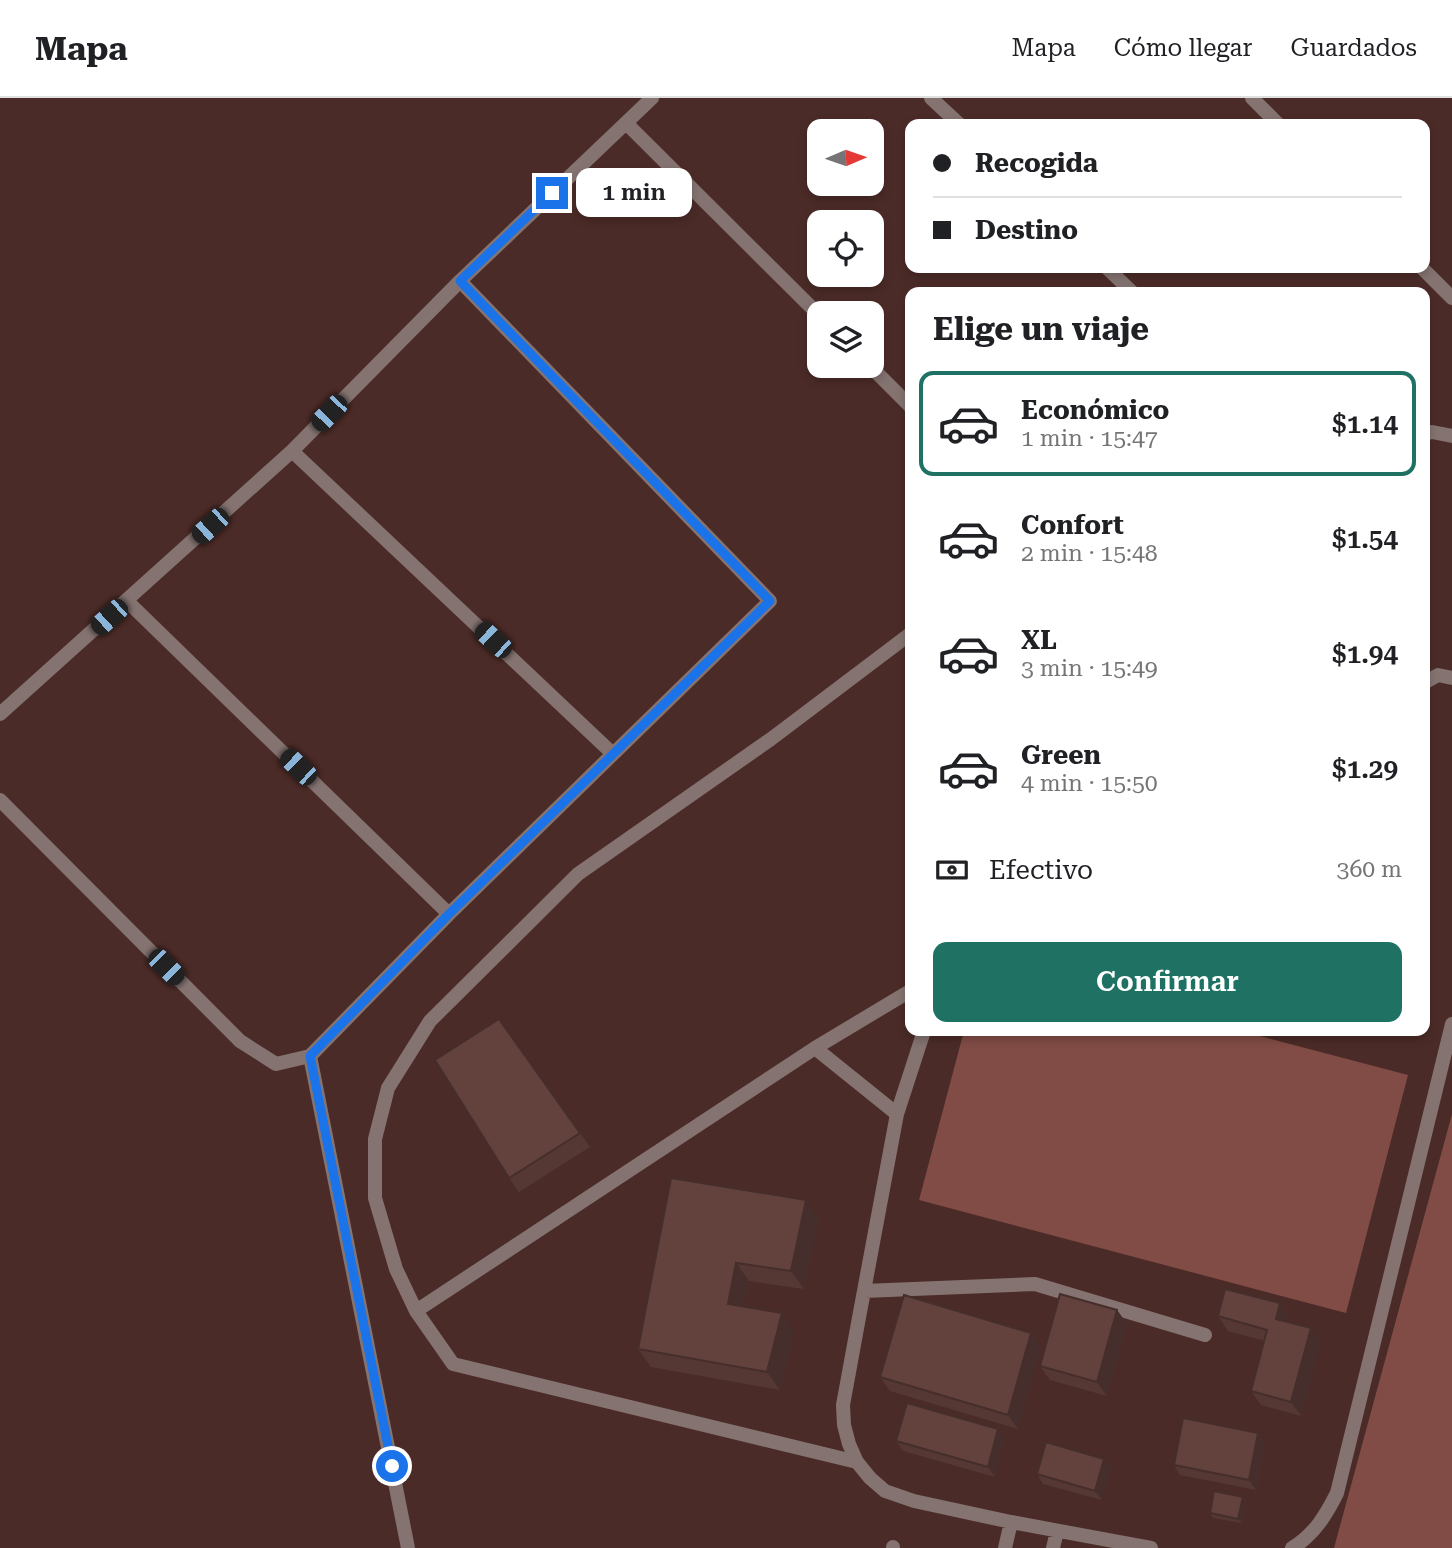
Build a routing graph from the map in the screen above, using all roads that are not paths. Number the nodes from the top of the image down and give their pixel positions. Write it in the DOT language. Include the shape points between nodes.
graph roads {
  1 [pos="652,98"];
  2 [pos="932,98"];
  3 [pos="1252,98"];
  4 [pos="953,119"];
  5 [pos="1273,119"];
  6 [pos="626,123"];
  7 [pos="1112,273"];
  8 [pos="1427,273"];
  9 [pos="460,281"];
  10 [pos="1127,287"];
  11 [pos="1452,298"];
  12 [pos="807,303"];
  13 [pos="882,378"];
  14 [pos="905,401"];
  15 [pos="1430,432"];
  16 [pos="1452,436"];
  17 [pos="292,451"];
  18 [pos="128,601"];
  19 [pos="905,638"];
  20 [pos="1452,678"];
  21 [pos="1430,679"];
  22 [pos="0,714"];
  23 [pos="613,754"];
  24 [pos="0,800"];
  25 [pos="449,914"];
  26 [pos="905,994"];
  27 [pos="1452,1024"];
  28 [pos="922,1036"];
  29 [pos="815,1048"];
  30 [pos="310,1056"];
  31 [pos="897,1114"];
  32 [pos="864,1291"];
  33 [pos="416,1311"];
  34 [pos="1205,1335"];
  35 [pos="857,1462"];
  36 [pos="1011,1522"];
  37 [pos="1057,1531"];
  38 [pos="408,1548"];
  39 [pos="1005,1548"];
  40 [pos="1053,1548"];
  41 [pos="1151,1548"];
  42 [pos="1292,1548"];
  1 -- 6 [label="street"];
  2 -- 4 [label="street"];
  3 -- 5 [label="street"];
  6 -- 9 [label="street"];
  6 -- 12 [label="street"];
  7 -- 10 [label="street"];
  8 -- 11 [label="street"];
  9 -- 17 [label="street"];
  9 -- 23 [label="street" via="770,601"];
  13 -- 14 [label="street"];
  15 -- 16 [label="street"];
  17 -- 18 [label="street"];
  17 -- 23 [label="street"];
  18 -- 22 [label="street"];
  18 -- 25 [label="street"];
  19 -- 33 [label="street" via="578,874 430,1021 388,1088 375,1139 375,1198 396,1269"];
  20 -- 21 [label="street" via="1438,674"];
  23 -- 25 [label="street"];
  24 -- 30 [label="street" via="240,1041 276,1065"];
  25 -- 30 [label="street"];
  26 -- 29 [label="street"];
  27 -- 42 [label="street" via="1337,1493 1314,1531"];
  28 -- 31 [label="street"];
  29 -- 31 [label="street"];
  29 -- 33 [label="street"];
  30 -- 38 [label="street"];
  31 -- 32 [label="street"];
  32 -- 34 [label="street" via="1035,1284"];
  32 -- 35 [label="street" via="843,1405 846,1435"];
  33 -- 35 [label="street" via="453,1364"];
  35 -- 36 [label="street" via="885,1491"];
  36 -- 37 [label="street"];
  36 -- 39 [label="street"];
  37 -- 40 [label="street"];
  37 -- 41 [label="street"];
}
